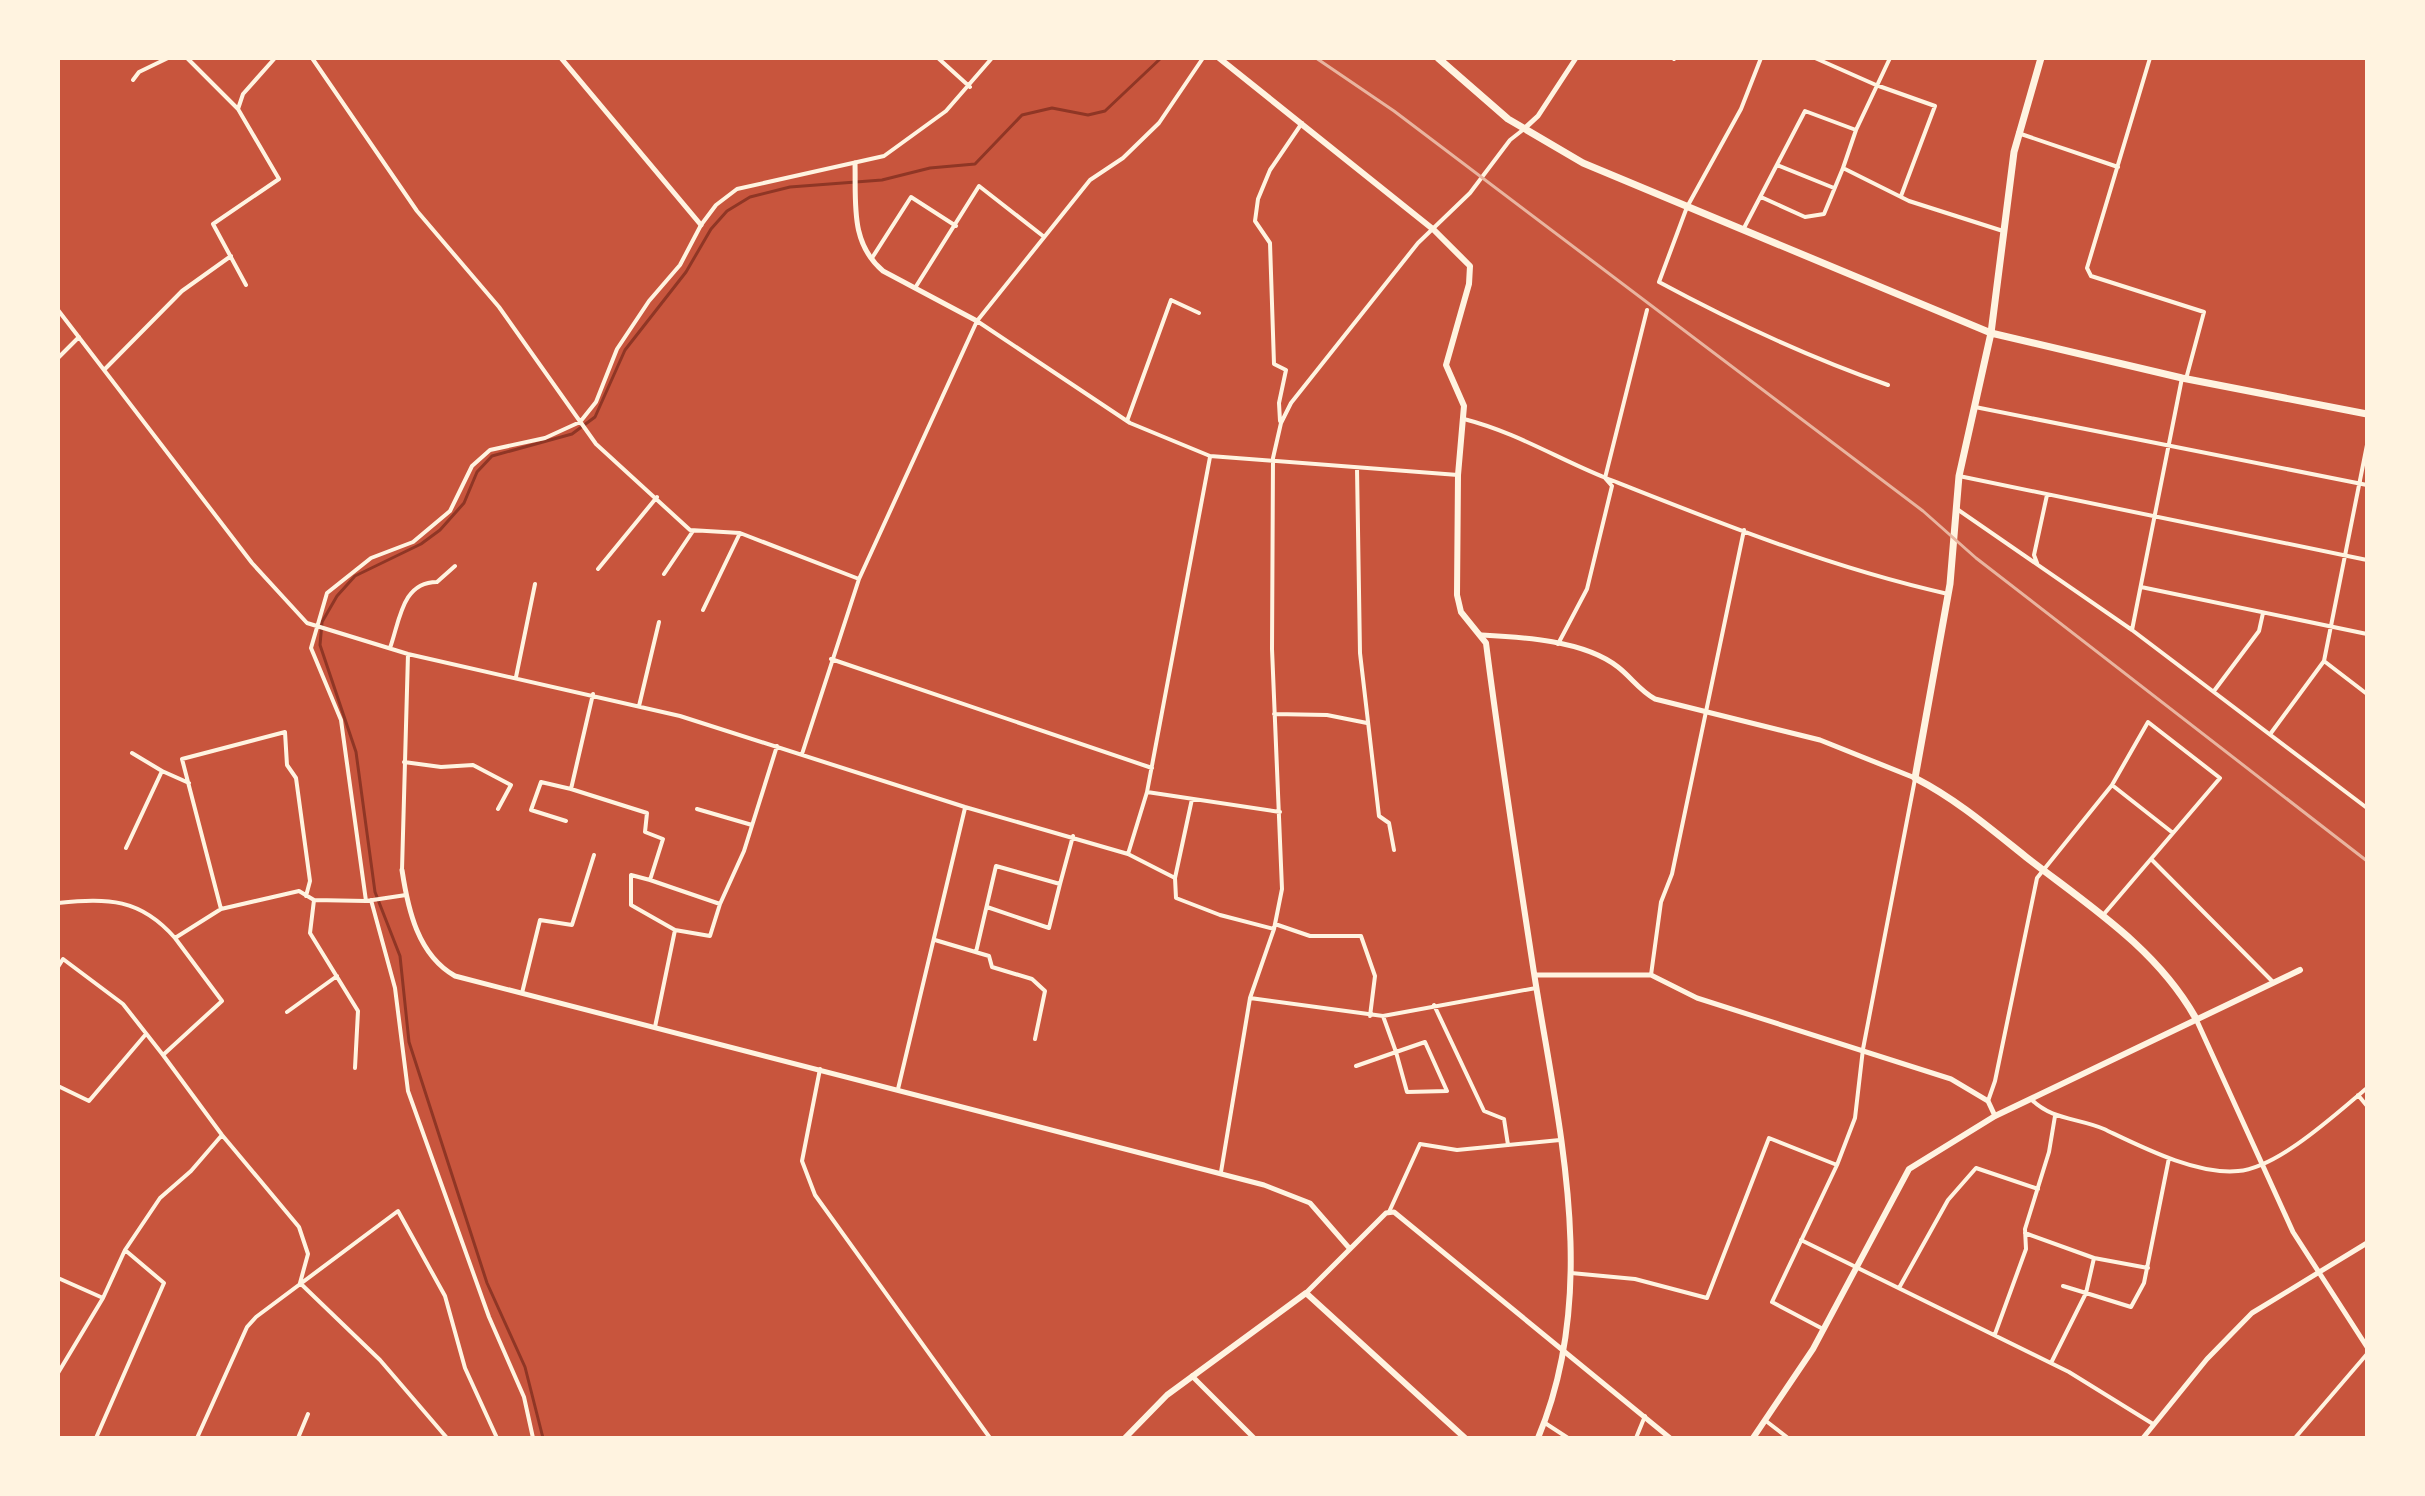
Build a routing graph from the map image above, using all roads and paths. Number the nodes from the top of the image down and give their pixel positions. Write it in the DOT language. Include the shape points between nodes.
graph roads {
  1 [pos="158,58"];
  2 [pos="168,58"];
  3 [pos="187,58"];
  4 [pos="275,58"];
  5 [pos="312,58"];
  6 [pos="561,58"];
  7 [pos="938,58"];
  8 [pos="992,58"];
  9 [pos="1203,58"];
  10 [pos="1219,58"];
  11 [pos="1438,58"];
  12 [pos="1576,58"];
  13 [pos="1761,58"];
  14 [pos="1815,58"];
  15 [pos="1890,58"];
  16 [pos="2041,58"];
  17 [pos="2150,58"];
  18 [pos="163,63"];
  19 [pos="133,80"];
  20 [pos="1876,85"];
  21 [pos="970,87"];
  22 [pos="238,109"];
  23 [pos="1302,123"];
  24 [pos="1524,129"];
  25 [pos="1856,130"];
  26 [pos="2018,133"];
  27 [pos="855,163"];
  28 [pos="1777,165"];
  29 [pos="2118,167"];
  30 [pos="1843,168"];
  31 [pos="1834,188"];
  32 [pos="1760,196"];
  33 [pos="1901,196"];
  34 [pos="1687,207"];
  35 [pos="701,225"];
  36 [pos="956,226"];
  37 [pos="1434,230"];
  38 [pos="1742,230"];
  39 [pos="2003,231"];
  40 [pos="1044,237"];
  41 [pos="231,256"];
  42 [pos="870,261"];
  43 [pos="246,285"];
  44 [pos="915,288"];
  45 [pos="58,310"];
  46 [pos="1647,310"];
  47 [pos="1199,313"];
  48 [pos="977,321"];
  49 [pos="1991,333"];
  50 [pos="79,337"];
  51 [pos="58,358"];
  52 [pos="104,370"];
  53 [pos="2184,378"];
  54 [pos="1888,385"];
  55 [pos="1973,406"];
  56 [pos="2367,414"];
  57 [pos="1464,419"];
  58 [pos="1127,421"];
  59 [pos="580,422"];
  60 [pos="1281,423"];
  61 [pos="2367,445"];
  62 [pos="2168,447"];
  63 [pos="1210,456"];
  64 [pos="1273,458"];
  65 [pos="1357,468"];
  66 [pos="1458,475"];
  67 [pos="1959,476"];
  68 [pos="1605,478"];
  69 [pos="2359,484"];
  70 [pos="2367,485"];
  71 [pos="2047,495"];
  72 [pos="657,497"];
  73 [pos="1955,508"];
  74 [pos="2154,516"];
  75 [pos="1744,530"];
  76 [pos="693,531"];
  77 [pos="740,533"];
  78 [pos="2345,556"];
  79 [pos="2367,560"];
  80 [pos="2038,564"];
  81 [pos="455,566"];
  82 [pos="598,569"];
  83 [pos="664,574"];
  84 [pos="859,579"];
  85 [pos="535,584"];
  86 [pos="2141,587"];
  87 [pos="1948,594"];
  88 [pos="703,610"];
  89 [pos="2263,613"];
  90 [pos="659,622"];
  91 [pos="2331,627"];
  92 [pos="317,628"];
  93 [pos="2132,630"];
  94 [pos="2367,634"];
  95 [pos="1481,635"];
  96 [pos="1558,644"];
  97 [pos="390,648"];
  98 [pos="408,654"];
  99 [pos="831,659"];
  100 [pos="2324,661"];
  101 [pos="516,677"];
  102 [pos="2214,691"];
  103 [pos="593,694"];
  104 [pos="2367,694"];
  105 [pos="639,706"];
  106 [pos="1706,713"];
  107 [pos="1274,714"];
  108 [pos="1367,723"];
  109 [pos="2271,733"];
  110 [pos="777,746"];
  111 [pos="132,753"];
  112 [pos="802,754"];
  113 [pos="404,762"];
  114 [pos="1152,768"];
  115 [pos="162,771"];
  116 [pos="1915,778"];
  117 [pos="189,783"];
  118 [pos="2112,785"];
  119 [pos="571,789"];
  120 [pos="1147,792"];
  121 [pos="1192,799"];
  122 [pos="965,807"];
  123 [pos="2367,808"];
  124 [pos="498,809"];
  125 [pos="697,809"];
  126 [pos="1280,812"];
  127 [pos="566,821"];
  128 [pos="752,825"];
  129 [pos="2173,833"];
  130 [pos="1073,836"];
  131 [pos="126,848"];
  132 [pos="1394,850"];
  133 [pos="1128,854"];
  134 [pos="594,855"];
  135 [pos="2151,859"];
  136 [pos="2042,869"];
  137 [pos="402,870"];
  138 [pos="1175,878"];
  139 [pos="650,880"];
  140 [pos="1060,884"];
  141 [pos="406,895"];
  142 [pos="306,896"];
  143 [pos="314,900"];
  144 [pos="369,900"];
  145 [pos="58,903"];
  146 [pos="720,904"];
  147 [pos="987,907"];
  148 [pos="221,909"];
  149 [pos="2103,916"];
  150 [pos="1275,927"];
  151 [pos="675,930"];
  152 [pos="175,938"];
  153 [pos="935,940"];
  154 [pos="976,952"];
  155 [pos="58,967"];
  156 [pos="2300,970"];
  157 [pos="1535,975"];
  158 [pos="1651,975"];
  159 [pos="337,976"];
  160 [pos="2273,982"];
  161 [pos="1537,988"];
  162 [pos="522,995"];
  163 [pos="1250,998"];
  164 [pos="1434,1005"];
  165 [pos="287,1012"];
  166 [pos="1370,1016"];
  167 [pos="1383,1016"];
  168 [pos="2195,1017"];
  169 [pos="655,1027"];
  170 [pos="146,1034"];
  171 [pos="1035,1039"];
  172 [pos="1863,1049"];
  173 [pos="1396,1052"];
  174 [pos="163,1055"];
  175 [pos="1356,1066"];
  176 [pos="355,1068"];
  177 [pos="821,1068"];
  178 [pos="58,1086"];
  179 [pos="2367,1088"];
  180 [pos="898,1089"];
  181 [pos="2358,1095"];
  182 [pos="2030,1099"];
  183 [pos="1988,1101"];
  184 [pos="2367,1106"];
  185 [pos="1995,1116"];
  186 [pos="2055,1116"];
  187 [pos="222,1135"];
  188 [pos="1560,1140"];
  189 [pos="1508,1145"];
  190 [pos="2169,1158"];
  191 [pos="2261,1163"];
  192 [pos="1837,1165"];
  193 [pos="1221,1172"];
  194 [pos="2038,1189"];
  195 [pos="1389,1212"];
  196 [pos="2025,1233"];
  197 [pos="1801,1240"];
  198 [pos="2367,1243"];
  199 [pos="1350,1249"];
  200 [pos="125,1250"];
  201 [pos="2094,1258"];
  202 [pos="1855,1267"];
  203 [pos="2148,1268"];
  204 [pos="2315,1272"];
  205 [pos="1571,1273"];
  206 [pos="58,1278"];
  207 [pos="300,1283"];
  208 [pos="2063,1286"];
  209 [pos="1899,1288"];
  210 [pos="1306,1293"];
  211 [pos="2086,1293"];
  212 [pos="103,1298"];
  213 [pos="1823,1329"];
  214 [pos="1995,1334"];
  215 [pos="2367,1347"];
  216 [pos="1566,1352"];
  217 [pos="2367,1354"];
  218 [pos="2051,1363"];
  219 [pos="58,1373"];
  220 [pos="1192,1376"];
  221 [pos="308,1414"];
  222 [pos="1645,1416"];
  223 [pos="1766,1421"];
  224 [pos="1545,1423"];
  225 [pos="2153,1424"];
  226 [pos="96,1438"];
  227 [pos="197,1438"];
  228 [pos="298,1438"];
  229 [pos="447,1438"];
  230 [pos="497,1438"];
  231 [pos="533,1438"];
  232 [pos="990,1438"];
  233 [pos="1126,1438"];
  234 [pos="1254,1438"];
  235 [pos="1465,1438"];
  236 [pos="1538,1438"];
  237 [pos="1568,1438"];
  238 [pos="1636,1438"];
  239 [pos="1670,1438"];
  240 [pos="1753,1438"];
  241 [pos="1788,1438"];
  242 [pos="2143,1438"];
  243 [pos="2295,1438"];
  1 -- 18 [label="street"];
  2 -- 18 [label="street"];
  3 -- 22 [label="street"];
  4 -- 22 [label="street" via="243,94"];
  5 -- 59 [label="street" via="417,211 499,307"];
  6 -- 35 [label="street"];
  7 -- 21 [label="street"];
  8 -- 21 [label="street"];
  9 -- 40 [label="street" via="1159,123 1123,158 1090,180"];
  10 -- 23 [label="main road"];
  11 -- 24 [label="main road"];
  12 -- 24 [label="street"];
  13 -- 34 [label="street" via="1741,109"];
  14 -- 20 [label="street"];
  15 -- 20 [label="street"];
  16 -- 26 [label="main road"];
  17 -- 29 [label="street"];
  18 -- 19 [label="street" via="139,72"];
  20 -- 25 [label="street"];
  20 -- 33 [label="street" via="1935,106"];
  21 -- 27 [label="street" via="884,156"];
  22 -- 41 [label="street" via="279,179 213,224"];
  23 -- 37 [label="main road"];
  23 -- 60 [label="street" via="1270,170 1255,221 1270,243 1274,364 1286,370"];
  24 -- 34 [label="main road" via="1583,163"];
  24 -- 37 [label="street"];
  25 -- 28 [label="street" via="1805,111"];
  25 -- 30 [label="street"];
  26 -- 29 [label="street"];
  26 -- 39 [label="main road"];
  27 -- 35 [label="street" via="737,189"];
  27 -- 42 [label="street" via="858,236"];
  28 -- 31 [label="street"];
  28 -- 32 [label="street"];
  29 -- 53 [label="street" via="2087,268 2091,276 2204,312"];
  30 -- 31 [label="street"];
  30 -- 33 [label="street"];
  31 -- 32 [label="street" via="1824,214 1805,217"];
  32 -- 38 [label="street"];
  33 -- 39 [label="street"];
  34 -- 38 [label="main road"];
  34 -- 54 [label="street" via="1659,282 1736,323"];
  35 -- 59 [label="street" via="680,265 617,349 596,402"];
  36 -- 40 [label="street" via="979,186"];
  36 -- 42 [label="street" via="911,197"];
  36 -- 44 [label="street"];
  37 -- 57 [label="main road" via="1470,266 1446,365 1462,396"];
  37 -- 60 [label="street" via="1334,347"];
  38 -- 49 [label="main road"];
  39 -- 49 [label="main road"];
  40 -- 48 [label="street"];
  41 -- 43 [label="street"];
  41 -- 52 [label="street" via="182,291"];
  42 -- 44 [label="street"];
  44 -- 48 [label="street"];
  45 -- 50 [label="street"];
  46 -- 68 [label="street"];
  47 -- 58 [label="street" via="1171,300"];
  48 -- 58 [label="street"];
  48 -- 84 [label="street"];
  49 -- 53 [label="main road"];
  49 -- 55 [label="main road"];
  50 -- 51 [label="street"];
  50 -- 52 [label="street"];
  52 -- 92 [label="street" via="252,563"];
  53 -- 56 [label="main road"];
  53 -- 62 [label="street"];
  55 -- 62 [label="street"];
  55 -- 67 [label="main road"];
  57 -- 66 [label="main road"];
  57 -- 68 [label="street" via="1518,435"];
  58 -- 63 [label="street"];
  59 -- 72 [label="street" via="596,444"];
  59 -- 92 [label="street" via="545,438 490,450 472,466 450,511 413,542 371,558 327,593"];
  60 -- 64 [label="street"];
  61 -- 69 [label="street"];
  62 -- 69 [label="street"];
  62 -- 74 [label="street"];
  63 -- 64 [label="street"];
  63 -- 114 [label="street"];
  64 -- 65 [label="street"];
  64 -- 107 [label="street"];
  65 -- 66 [label="street"];
  65 -- 108 [label="street" via="1360,653"];
  66 -- 95 [label="main road" via="1459,608"];
  67 -- 71 [label="street"];
  67 -- 73 [label="main road"];
  68 -- 75 [label="street"];
  68 -- 96 [label="street" via="1612,486 1596,561"];
  69 -- 70 [label="street"];
  69 -- 78 [label="street"];
  71 -- 74 [label="street"];
  71 -- 80 [label="street" via="2034,555"];
  72 -- 76 [label="street"];
  72 -- 82 [label="street"];
  73 -- 80 [label="street"];
  73 -- 87 [label="main road"];
  74 -- 78 [label="street"];
  74 -- 86 [label="street"];
  75 -- 87 [label="street"];
  75 -- 106 [label="street"];
  76 -- 77 [label="street"];
  76 -- 83 [label="street"];
  77 -- 84 [label="street"];
  77 -- 88 [label="street"];
  78 -- 79 [label="street"];
  78 -- 91 [label="street"];
  80 -- 93 [label="street"];
  81 -- 97 [label="street" via="437,582 425,582 408,594"];
  84 -- 99 [label="street"];
  85 -- 101 [label="street"];
  86 -- 89 [label="street"];
  86 -- 93 [label="street"];
  87 -- 116 [label="main road"];
  89 -- 91 [label="street"];
  89 -- 102 [label="street" via="2259,631"];
  90 -- 105 [label="street"];
  91 -- 94 [label="street"];
  91 -- 100 [label="street"];
  92 -- 97 [label="street"];
  92 -- 144 [label="street" via="311,648 341,720"];
  93 -- 102 [label="street"];
  95 -- 96 [label="street" via="1537,637"];
  95 -- 157 [label="main road"];
  96 -- 106 [label="street" via="1617,666 1655,699"];
  97 -- 98 [label="street"];
  98 -- 101 [label="street"];
  98 -- 113 [label="street"];
  99 -- 112 [label="street"];
  99 -- 114 [label="street"];
  100 -- 104 [label="street"];
  100 -- 109 [label="street"];
  101 -- 103 [label="street"];
  102 -- 109 [label="street"];
  103 -- 105 [label="street"];
  103 -- 119 [label="street"];
  105 -- 110 [label="street"];
  106 -- 116 [label="street" via="1820,740"];
  106 -- 158 [label="street" via="1672,874 1661,902"];
  107 -- 108 [label="street" via="1327,715"];
  107 -- 126 [label="street"];
  108 -- 132 [label="street" via="1379,816 1389,823"];
  109 -- 123 [label="street"];
  110 -- 112 [label="street"];
  110 -- 128 [label="street"];
  111 -- 115 [label="street"];
  112 -- 122 [label="street"];
  113 -- 124 [label="street" via="487,770 511,785"];
  113 -- 137 [label="street"];
  114 -- 120 [label="street"];
  115 -- 117 [label="street"];
  115 -- 131 [label="street"];
  116 -- 136 [label="main road" via="1946,795"];
  116 -- 172 [label="street"];
  117 -- 142 [label="street" via="182,759 285,732 310,881"];
  117 -- 148 [label="street"];
  118 -- 129 [label="street"];
  118 -- 129 [label="street" via="2148,722 2220,778"];
  118 -- 136 [label="street"];
  119 -- 127 [label="street" via="541,782 531,810"];
  119 -- 139 [label="street" via="647,813 645,832 663,839"];
  120 -- 121 [label="street"];
  120 -- 133 [label="street"];
  121 -- 126 [label="street"];
  121 -- 138 [label="street"];
  122 -- 130 [label="street"];
  122 -- 153 [label="street"];
  125 -- 128 [label="street"];
  126 -- 150 [label="street" via="1282,889"];
  128 -- 146 [label="street"];
  129 -- 135 [label="street"];
  130 -- 133 [label="street"];
  130 -- 140 [label="street"];
  133 -- 138 [label="street"];
  134 -- 162 [label="street" via="572,925 540,920"];
  135 -- 149 [label="street"];
  135 -- 160 [label="street"];
  136 -- 149 [label="main road"];
  136 -- 183 [label="street"];
  137 -- 141 [label="street"];
  138 -- 150 [label="street" via="1176,898"];
  139 -- 146 [label="street"];
  139 -- 151 [label="street" via="631,875 631,905"];
  140 -- 147 [label="street" via="996,866"];
  140 -- 147 [label="street" via="1049,928"];
  141 -- 144 [label="street"];
  141 -- 162 [label="street" via="426,950 445,971"];
  142 -- 143 [label="street"];
  142 -- 148 [label="street" via="299,891"];
  143 -- 144 [label="street"];
  143 -- 159 [label="street" via="310,933"];
  144 -- 231 [label="street" via="395,988 408,1091 489,1317 524,1397"];
  145 -- 152 [label="street" via="106,898 157,917"];
  146 -- 151 [label="street" via="710,936"];
  147 -- 154 [label="street"];
  148 -- 152 [label="street"];
  149 -- 168 [label="main road" via="2155,960"];
  150 -- 163 [label="street"];
  150 -- 166 [label="street" via="1310,936 1361,936 1375,976"];
  151 -- 169 [label="street"];
  152 -- 174 [label="street" via="222,1001"];
  153 -- 154 [label="street"];
  153 -- 180 [label="street"];
  154 -- 171 [label="street" via="989,956 992,967 1032,979 1045,991"];
  155 -- 170 [label="street" via="63,959 123,1004"];
  156 -- 160 [label="main road"];
  157 -- 158 [label="street"];
  157 -- 161 [label="main road"];
  158 -- 172 [label="street" via="1697,998"];
  159 -- 165 [label="street"];
  159 -- 176 [label="street" via="358,1011"];
  160 -- 168 [label="main road"];
  161 -- 164 [label="street"];
  161 -- 188 [label="main road"];
  162 -- 169 [label="street"];
  163 -- 166 [label="street"];
  163 -- 193 [label="street"];
  164 -- 167 [label="street"];
  164 -- 189 [label="street" via="1484,1111 1504,1119"];
  166 -- 167 [label="street"];
  167 -- 173 [label="street"];
  168 -- 182 [label="main road"];
  168 -- 191 [label="street"];
  169 -- 177 [label="street"];
  170 -- 174 [label="street"];
  170 -- 178 [label="street" via="89,1101"];
  172 -- 183 [label="street" via="1951,1079"];
  172 -- 192 [label="street" via="1855,1118"];
  173 -- 173 [label="street" via="1407,1092 1447,1091 1425,1042"];
  173 -- 175 [label="street"];
  174 -- 187 [label="street"];
  177 -- 180 [label="street"];
  177 -- 232 [label="street" via="802,1161 815,1195"];
  179 -- 181 [label="street"];
  180 -- 193 [label="street" via="1041,1130"];
  181 -- 184 [label="street"];
  181 -- 191 [label="street"];
  182 -- 185 [label="main road"];
  182 -- 186 [label="street"];
  183 -- 185 [label="street"];
  185 -- 202 [label="main road" via="1909,1169"];
  186 -- 190 [label="street" via="2090,1123"];
  186 -- 194 [label="street"];
  187 -- 200 [label="street" via="160,1198"];
  187 -- 207 [label="street" via="299,1227 308,1254"];
  188 -- 189 [label="street"];
  188 -- 205 [label="main road"];
  189 -- 195 [label="street" via="1457,1150 1420,1144"];
  190 -- 191 [label="street" via="2236,1172"];
  190 -- 203 [label="street"];
  191 -- 204 [label="street"];
  192 -- 197 [label="street"];
  192 -- 205 [label="street" via="1769,1138 1707,1298 1635,1279"];
  193 -- 199 [label="street" via="1302,1198"];
  194 -- 196 [label="street"];
  194 -- 209 [label="street" via="1976,1168 1948,1200"];
  195 -- 199 [label="street"];
  195 -- 216 [label="street"];
  196 -- 201 [label="street"];
  196 -- 214 [label="street" via="2026,1249"];
  197 -- 202 [label="street"];
  197 -- 213 [label="street" via="1772,1302"];
  198 -- 204 [label="street"];
  199 -- 210 [label="street"];
  200 -- 212 [label="street"];
  200 -- 226 [label="street" via="164,1283"];
  201 -- 203 [label="street"];
  201 -- 211 [label="street"];
  202 -- 209 [label="street"];
  202 -- 213 [label="main road"];
  203 -- 211 [label="street" via="2131,1307"];
  204 -- 215 [label="street"];
  204 -- 225 [label="street" via="2228,1335"];
  205 -- 216 [label="main road"];
  206 -- 212 [label="street"];
  207 -- 227 [label="street" via="247,1327"];
  207 -- 229 [label="street" via="380,1360"];
  207 -- 230 [label="street" via="398,1211 445,1296 465,1368"];
  208 -- 211 [label="street"];
  209 -- 214 [label="street"];
  210 -- 220 [label="main road"];
  210 -- 235 [label="main road"];
  211 -- 218 [label="street"];
  212 -- 219 [label="street"];
  213 -- 223 [label="main road"];
  214 -- 218 [label="street"];
  216 -- 222 [label="street"];
  216 -- 224 [label="main road"];
  217 -- 243 [label="street"];
  218 -- 225 [label="street"];
  220 -- 233 [label="main road"];
  220 -- 234 [label="street"];
  221 -- 228 [label="street"];
  222 -- 238 [label="street"];
  222 -- 239 [label="street"];
  223 -- 240 [label="main road"];
  223 -- 241 [label="street"];
  224 -- 236 [label="main road"];
  224 -- 237 [label="street"];
  225 -- 242 [label="street"];
}
